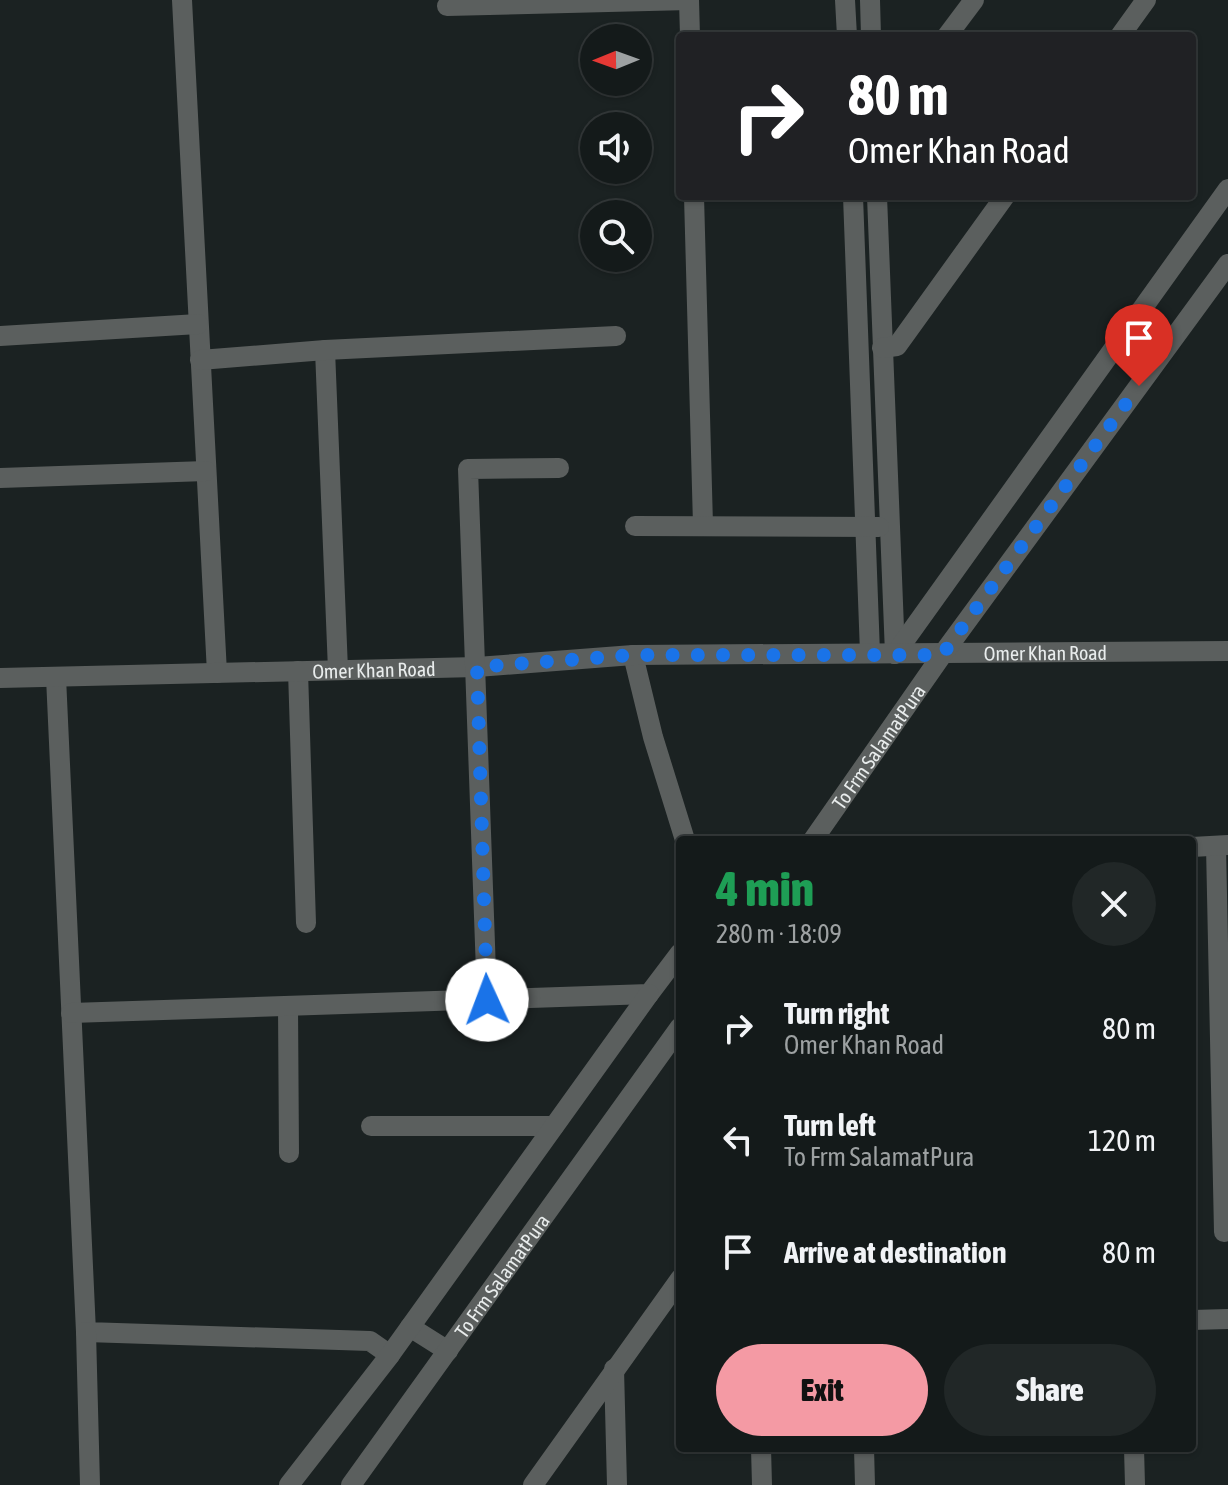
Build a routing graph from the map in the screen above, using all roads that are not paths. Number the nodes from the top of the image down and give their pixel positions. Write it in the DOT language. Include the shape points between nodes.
graph roads {
  1 [pos="182,0"];
  2 [pos="689,0"];
  3 [pos="705,0"];
  4 [pos="845,0"];
  5 [pos="870,0"];
  6 [pos="974,0"];
  7 [pos="1146,0"];
  8 [pos="447,6"];
  9 [pos="690,32"];
  10 [pos="847,32"];
  11 [pos="871,32"];
  12 [pos="950,32"];
  13 [pos="1123,32"];
  14 [pos="1228,189"];
  15 [pos="694,200"];
  16 [pos="853,200"];
  17 [pos="877,200"];
  18 [pos="1002,200"];
  19 [pos="1228,264"];
  20 [pos="198,324"];
  21 [pos="0,336"];
  22 [pos="616,336"];
  23 [pos="882,348"];
  24 [pos="325,350"];
  25 [pos="200,360"];
  26 [pos="559,468"];
  27 [pos="206,471"];
  28 [pos="0,478"];
  29 [pos="703,525"];
  30 [pos="635,526"];
  31 [pos="866,527"];
  32 [pos="890,527"];
  33 [pos="1228,651"];
  34 [pos="870,653"];
  35 [pos="895,654"];
  36 [pos="633,655"];
  37 [pos="942,655"];
  38 [pos="477,667"];
  39 [pos="338,670"];
  40 [pos="298,671"];
  41 [pos="217,673"];
  42 [pos="56,677"];
  43 [pos="0,678"];
  44 [pos="684,836"];
  45 [pos="816,836"];
  46 [pos="1222,846"];
  47 [pos="1196,847"];
  48 [pos="306,923"];
  49 [pos="676,958"];
  50 [pos="649,994"];
  51 [pos="487,1000"];
  52 [pos="288,1006"];
  53 [pos="71,1013"];
  54 [pos="676,1032"];
  55 [pos="371,1126"];
  56 [pos="554,1126"];
  57 [pos="289,1153"];
  58 [pos="1224,1232"];
  59 [pos="676,1284"];
  60 [pos="1228,1319"];
  61 [pos="1196,1320"];
  62 [pos="86,1332"];
  63 [pos="429,1340"];
  64 [pos="390,1355"];
  65 [pos="614,1369"];
  66 [pos="761,1452"];
  67 [pos="864,1452"];
  68 [pos="1134,1452"];
  69 [pos="90,1485"];
  70 [pos="289,1485"];
  71 [pos="351,1485"];
  72 [pos="533,1485"];
  73 [pos="617,1485"];
  74 [pos="762,1485"];
  75 [pos="865,1485"];
  76 [pos="1135,1485"];
  1 -- 20 [label="street"];
  2 -- 3 [label="street"];
  2 -- 8 [label="street"];
  2 -- 9 [label="street"];
  4 -- 10 [label="street"];
  5 -- 11 [label="street"];
  6 -- 12 [label="street"];
  7 -- 13 [label="street"];
  14 -- 35 [label="street"];
  15 -- 29 [label="street"];
  16 -- 31 [label="street"];
  17 -- 23 [label="street"];
  18 -- 23 [label="street" via="897,346"];
  19 -- 37 [label="street, To Frm SalamatPura"];
  20 -- 21 [label="street"];
  20 -- 25 [label="street"];
  22 -- 24 [label="street"];
  23 -- 32 [label="street"];
  24 -- 25 [label="street"];
  24 -- 39 [label="street"];
  25 -- 27 [label="street"];
  26 -- 38 [label="street" via="468,469"];
  27 -- 28 [label="street"];
  27 -- 41 [label="street"];
  29 -- 30 [label="street"];
  29 -- 31 [label="street"];
  31 -- 32 [label="street"];
  31 -- 34 [label="street"];
  32 -- 35 [label="street"];
  33 -- 37 [label="street, Omer Khan Road"];
  34 -- 35 [label="street, Omer Khan Road"];
  34 -- 36 [label="street, Omer Khan Road"];
  35 -- 37 [label="street, Omer Khan Road"];
  36 -- 38 [label="street, Omer Khan Road"];
  36 -- 44 [label="street"];
  37 -- 45 [label="street, To Frm SalamatPura"];
  38 -- 39 [label="street, Omer Khan Road"];
  38 -- 51 [label="street"];
  39 -- 40 [label="street, Omer Khan Road"];
  40 -- 41 [label="street, Omer Khan Road"];
  40 -- 48 [label="street"];
  41 -- 42 [label="street, Omer Khan Road"];
  42 -- 43 [label="street, Omer Khan Road"];
  42 -- 53 [label="street"];
  46 -- 47 [label="street"];
  46 -- 58 [label="street"];
  49 -- 50 [label="street"];
  50 -- 51 [label="street"];
  50 -- 56 [label="street"];
  51 -- 52 [label="street"];
  52 -- 53 [label="street"];
  52 -- 57 [label="street"];
  53 -- 62 [label="street"];
  54 -- 63 [label="street, To Frm SalamatPura"];
  55 -- 56 [label="street"];
  56 -- 63 [label="street"];
  59 -- 65 [label="street"];
  60 -- 61 [label="street"];
  62 -- 64 [label="street" via="370,1341"];
  62 -- 69 [label="street"];
  63 -- 64 [label="street"];
  63 -- 71 [label="street, To Frm SalamatPura"];
  64 -- 70 [label="street"];
  65 -- 72 [label="street"];
  65 -- 73 [label="street"];
  66 -- 74 [label="street"];
  67 -- 75 [label="street"];
  68 -- 76 [label="street"];
}
